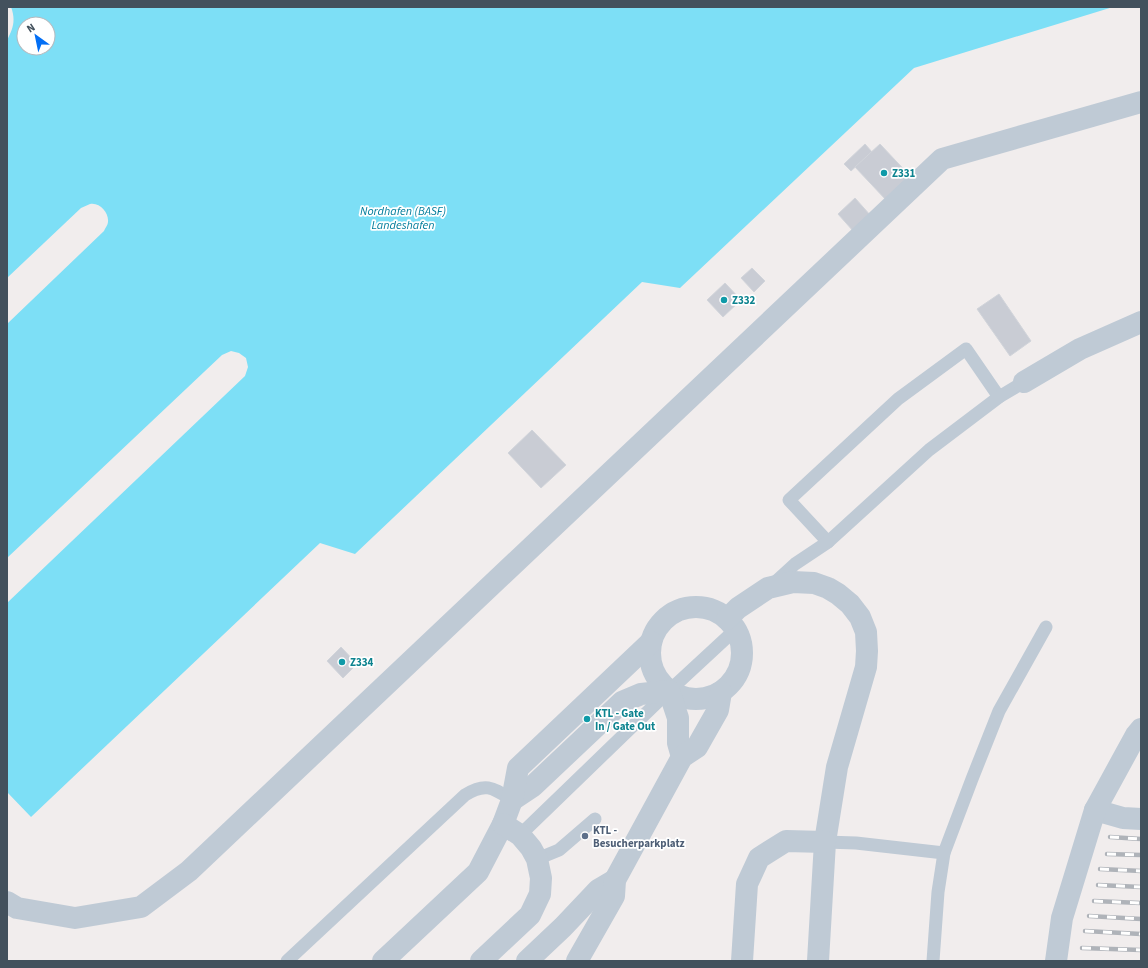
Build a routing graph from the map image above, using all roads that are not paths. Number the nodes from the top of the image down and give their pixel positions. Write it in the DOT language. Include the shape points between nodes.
graph roads {
  1 [pos="1141,102"];
  2 [pos="1141,322"];
  3 [pos="1024,382"];
  4 [pos="999,397"];
  5 [pos="828,542"];
  6 [pos="768,588"];
  7 [pos="731,624"];
  8 [pos="1046,627"];
  9 [pos="651,642"];
  10 [pos="669,691"];
  11 [pos="721,692"];
  12 [pos="1141,729"];
  13 [pos="682,757"];
  14 [pos="512,800"];
  15 [pos="1095,810"];
  16 [pos="1141,818"];
  17 [pos="595,819"];
  18 [pos="512,830"];
  19 [pos="825,842"];
  20 [pos="944,853"];
  21 [pos="537,859"];
  22 [pos="615,880"];
  23 [pos="7,902"];
  24 [pos="287,961"];
  25 [pos="383,961"];
  26 [pos="481,961"];
  27 [pos="527,961"];
  28 [pos="578,961"];
  29 [pos="742,961"];
  30 [pos="818,961"];
  31 [pos="933,961"];
  32 [pos="1056,961"];
  1 -- 23 [label="street" via="942,159 189,871 141,907 75,918 17,908"];
  2 -- 3 [label="street" via="1080,349"];
  3 -- 4 [label="lane"];
  4 -- 5 [label="lane" via="929,450"];
  4 -- 5 [label="lane" via="966,349 898,399 789,500"];
  5 -- 6 [label="lane" via="795,564"];
  6 -- 7 [label="street" via="738,608"];
  6 -- 19 [label="street" via="793,582 814,583 828,588 850,604 860,617 866,632 866,667 837,767"];
  7 -- 9 [label="street" via="707,608 683,609 662,621"];
  7 -- 10 [label="lane"];
  7 -- 11 [label="street" via="740,640 741,663 737,674"];
  8 -- 20 [label="lane" via="999,711"];
  9 -- 10 [label="street" via="649,651 652,670"];
  9 -- 14 [label="street" via="518,768"];
  10 -- 11 [label="street" via="695,700"];
  10 -- 13 [label="street" via="678,718 678,743"];
  10 -- 14 [label="street" via="641,694 622,702 533,786"];
  10 -- 18 [label="lane"];
  11 -- 13 [label="street" via="718,710 697,747"];
  12 -- 15 [label="street"];
  13 -- 22 [label="street"];
  14 -- 18 [label="street"];
  14 -- 24 [label="lane" via="495,789 485,787 465,795"];
  15 -- 16 [label="street" via="1123,818"];
  15 -- 32 [label="street" via="1062,918"];
  17 -- 21 [label="lane" via="559,850"];
  18 -- 21 [label="street" via="531,848"];
  18 -- 25 [label="street" via="478,872"];
  19 -- 20 [label="lane"];
  19 -- 29 [label="street" via="786,841 759,858 747,884"];
  19 -- 30 [label="street"];
  20 -- 31 [label="lane" via="938,892"];
  21 -- 26 [label="street" via="541,878 540,894 530,915"];
  22 -- 27 [label="street" via="598,890"];
  22 -- 28 [label="street" via="614,896"];
}
